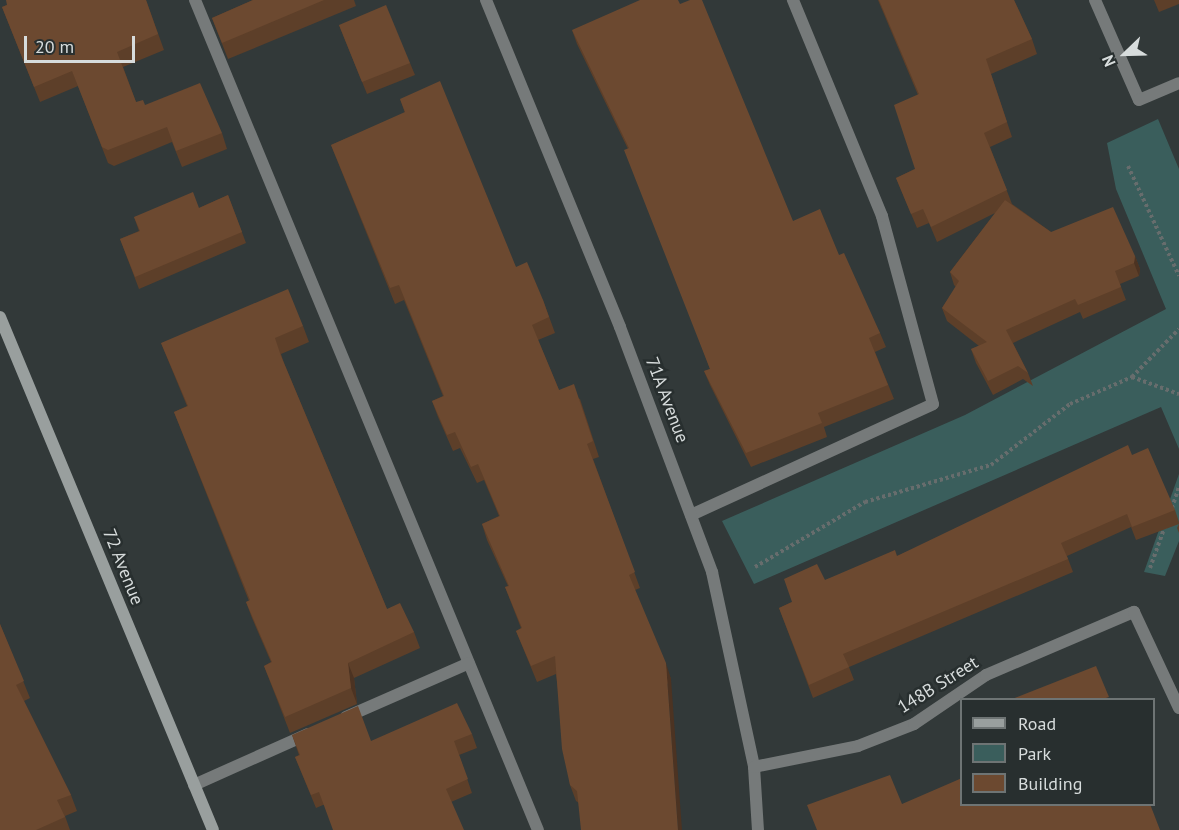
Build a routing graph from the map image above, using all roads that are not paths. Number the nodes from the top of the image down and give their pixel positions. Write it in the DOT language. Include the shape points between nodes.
graph roads {
  1 [pos="195,0"];
  2 [pos="486,0"];
  3 [pos="793,0"];
  4 [pos="1095,0"];
  5 [pos="1179,83"];
  6 [pos="0,317"];
  7 [pos="691,514"];
  8 [pos="469,663"];
  9 [pos="1179,708"];
  10 [pos="754,767"];
  11 [pos="194,785"];
  12 [pos="213,830"];
  13 [pos="538,830"];
  14 [pos="758,830"];
  1 -- 8 [label="street"];
  2 -- 7 [label="street, 71A Avenue"];
  3 -- 7 [label="street" via="882,216 933,404"];
  4 -- 5 [label="street" via="1138,100"];
  6 -- 11 [label="main road, 72 Avenue"];
  7 -- 10 [label="street, 71A Avenue" via="712,572"];
  8 -- 11 [label="street"];
  8 -- 13 [label="street"];
  9 -- 10 [label="street, 148B Street" via="1134,612 986,675 914,724 877,739"];
  10 -- 14 [label="street, 71A Avenue"];
  11 -- 12 [label="main road, 72 Avenue"];
}
